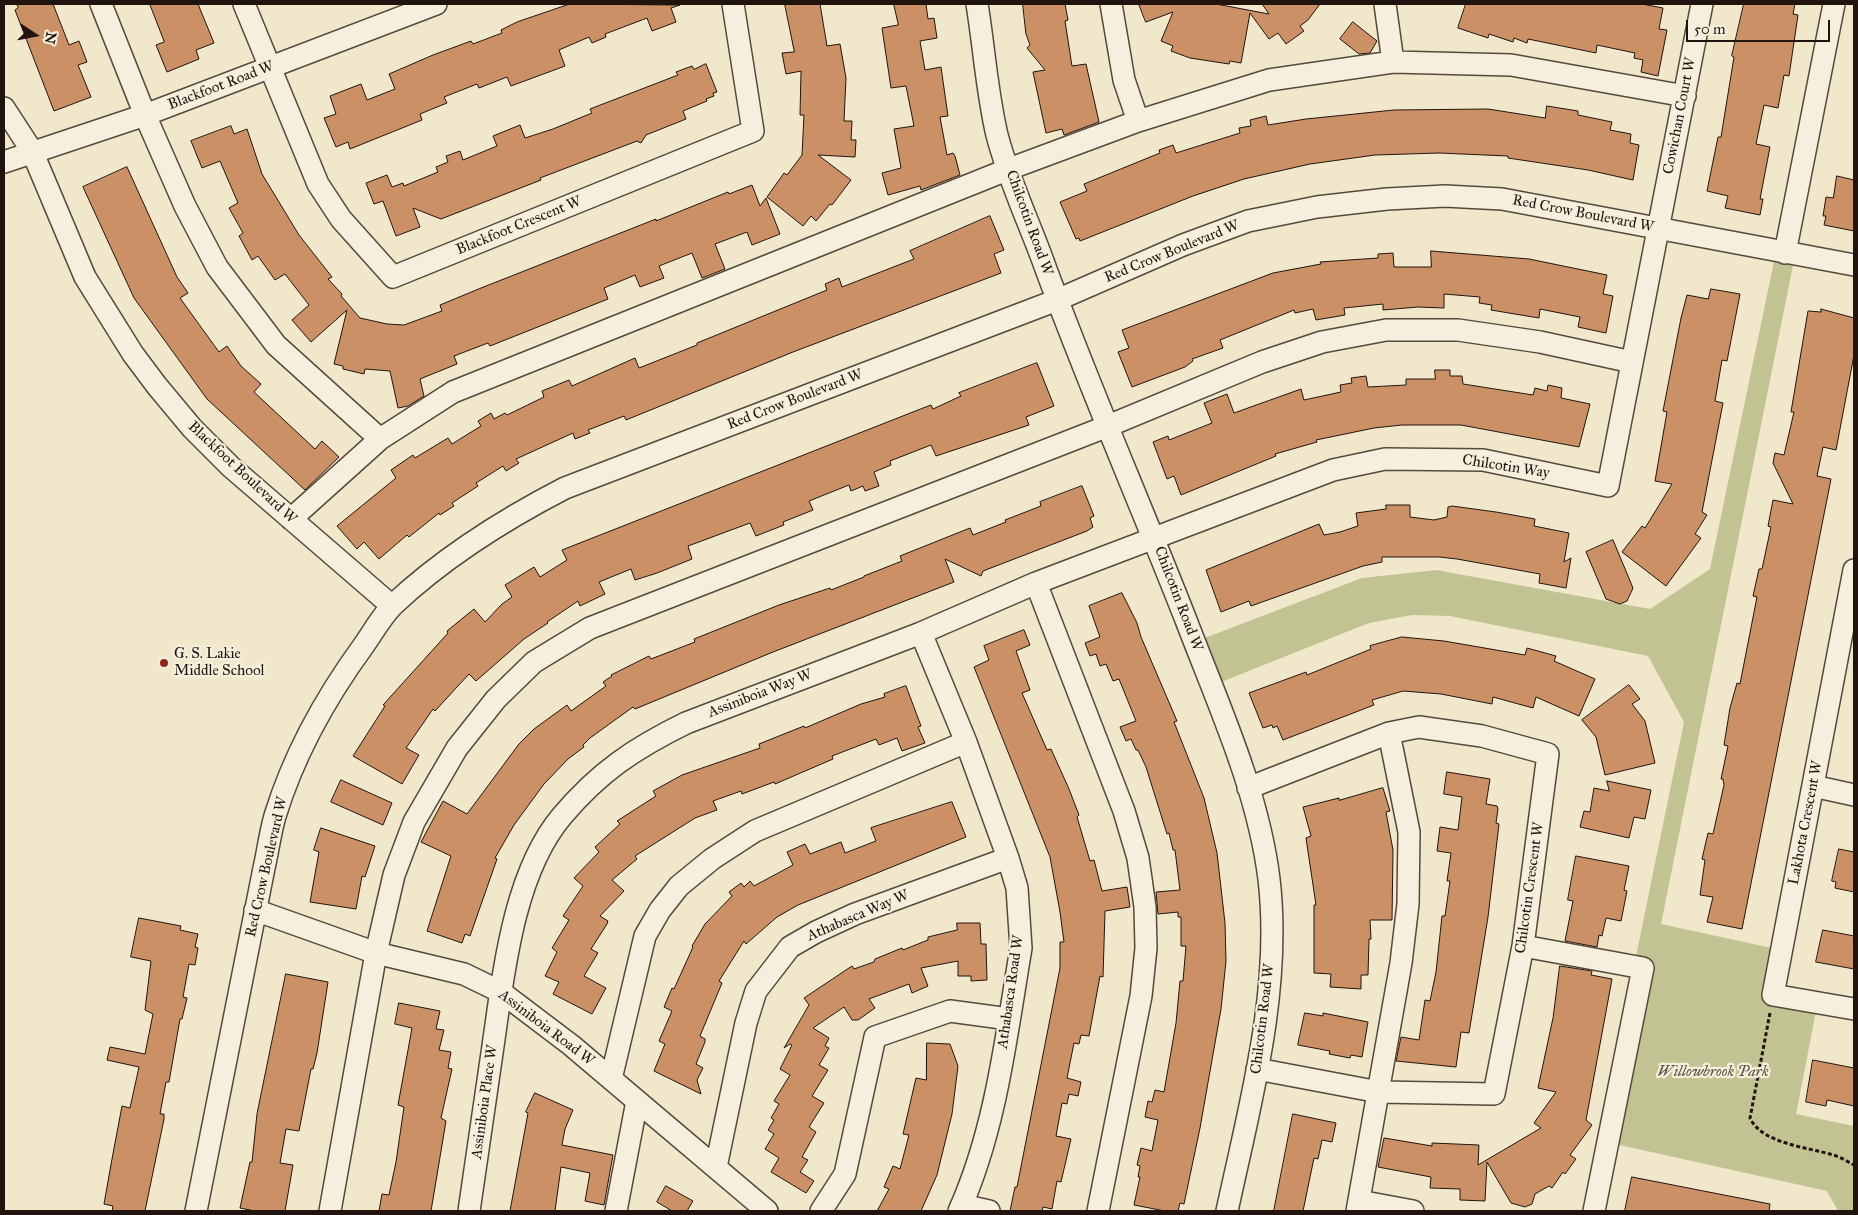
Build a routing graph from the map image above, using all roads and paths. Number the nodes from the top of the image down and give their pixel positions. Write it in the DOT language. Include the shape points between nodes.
graph roads {
  1 [pos="101,4"];
  2 [pos="244,4"];
  3 [pos="436,4"];
  4 [pos="733,4"];
  5 [pos="977,4"];
  6 [pos="1111,4"];
  7 [pos="1385,4"];
  8 [pos="1702,4"];
  9 [pos="1834,4"];
  10 [pos="1393,62"];
  11 [pos="268,68"];
  12 [pos="1685,96"];
  13 [pos="4,108"];
  14 [pos="145,116"];
  15 [pos="1138,121"];
  16 [pos="32,151"];
  17 [pos="4,162"];
  18 [pos="1009,169"];
  19 [pos="1657,229"];
  20 [pos="1785,254"];
  21 [pos="1854,265"];
  22 [pos="1057,300"];
  23 [pos="1632,362"];
  24 [pos="1108,426"];
  25 [pos="380,439"];
  26 [pos="291,519"];
  27 [pos="1154,538"];
  28 [pos="1854,570"];
  29 [pos="1036,584"];
  30 [pos="392,606"];
  31 [pos="921,633"];
  32 [pos="1389,733"];
  33 [pos="966,742"];
  34 [pos="1813,786"];
  35 [pos="1248,788"];
  36 [pos="1854,795"];
  37 [pos="1008,858"];
  38 [pos="255,910"];
  39 [pos="1523,946"];
  40 [pos="376,952"];
  41 [pos="501,992"];
  42 [pos="1773,995"];
  43 [pos="1854,1009"];
  44 [pos="1009,1019"];
  45 [pos="1257,1069"];
  46 [pos="611,1079"];
  47 [pos="1378,1092"];
  48 [pos="637,1101"];
  49 [pos="1854,1166"];
  50 [pos="716,1167"];
  51 [pos="1358,1206"];
  52 [pos="960,1208"];
  53 [pos="196,1211"];
  54 [pos="330,1211"];
  55 [pos="469,1211"];
  56 [pos="616,1211"];
  57 [pos="767,1211"];
  58 [pos="821,1211"];
  59 [pos="989,1211"];
  60 [pos="1098,1211"];
  61 [pos="1227,1211"];
  62 [pos="1413,1211"];
  63 [pos="1594,1211"];
  1 -- 14 [label="street"];
  2 -- 11 [label="street"];
  3 -- 11 [label="street, Blackfoot Road W"];
  4 -- 11 [label="street, Blackfoot Crescent W" via="753,131 393,277 341,219 318,184"];
  5 -- 18 [label="street, Chilcotin Road W" via="997,136"];
  6 -- 15 [label="street" via="1124,80"];
  7 -- 10 [label="street"];
  8 -- 12 [label="street, Cowichan Court W"];
  9 -- 20 [label="street"];
  10 -- 12 [label="street" via="1511,65"];
  10 -- 15 [label="street" via="1269,80"];
  11 -- 14 [label="street, Blackfoot Road W"];
  12 -- 19 [label="street, Cowichan Court W"];
  13 -- 16 [label="street, Blackfoot Boulevard W"];
  14 -- 16 [label="street, Blackfoot Road W"];
  14 -- 25 [label="street" via="185,206 217,267 276,346"];
  15 -- 18 [label="street"];
  16 -- 17 [label="street, Blackfoot Road W"];
  16 -- 26 [label="street, Blackfoot Boulevard W" via="85,277 133,354 192,428"];
  18 -- 22 [label="street, Chilcotin Road W"];
  18 -- 25 [label="street" via="453,392"];
  19 -- 20 [label="street, Red Crow Boulevard W"];
  19 -- 22 [label="street, Red Crow Boulevard W" via="1502,199 1445,196 1334,205 1248,221 1183,245"];
  19 -- 23 [label="street, Chilcotin Way"];
  20 -- 21 [label="street, Red Crow Boulevard W"];
  22 -- 24 [label="street, Chilcotin Road W"];
  22 -- 30 [label="street, Red Crow Boulevard W" via="565,488 479,536"];
  23 -- 24 [label="street" via="1540,342 1458,330 1386,330 1322,342 1262,362"];
  23 -- 27 [label="street, Chilcotin Way" via="1608,486 1482,460 1385,459 1324,474"];
  24 -- 27 [label="street, Chilcotin Road W"];
  24 -- 40 [label="street" via="590,628 534,662 496,699 457,748 414,822 394,875"];
  25 -- 26 [label="street"];
  26 -- 30 [label="street, Blackfoot Boulevard W"];
  27 -- 29 [label="street, Assiniboia Way W"];
  27 -- 35 [label="street, Chilcotin Road W"];
  28 -- 34 [label="street, Lakhota Crescent W"];
  29 -- 31 [label="street, Assiniboia Way W"];
  29 -- 60 [label="street" via="1124,811 1138,858 1145,907 1146,948 1141,996"];
  30 -- 38 [label="street, Red Crow Boulevard W" via="340,679 317,717 293,768 275,816"];
  31 -- 33 [label="street, Athabasca Road W"];
  31 -- 41 [label="street, Assiniboia Way W" via="686,723 614,764 562,816 542,847 524,886"];
  32 -- 35 [label="street, Chilcotin Crescent W"];
  32 -- 39 [label="street, Chilcotin Crescent W" via="1419,727 1444,729 1548,754"];
  32 -- 47 [label="street" via="1409,832 1408,904"];
  33 -- 37 [label="street, Athabasca Road W"];
  33 -- 46 [label="street" via="755,831 712,859 679,886 645,936"];
  34 -- 36 [label="street"];
  34 -- 42 [label="street, Lakhota Crescent W"];
  35 -- 45 [label="street, Chilcotin Road W" via="1262,837 1269,881 1271,931 1270,981"];
  37 -- 44 [label="street, Athabasca Road W" via="1018,888 1021,948"];
  37 -- 50 [label="street, Athabasca Way W" via="855,914 790,947 756,991 746,1023"];
  38 -- 40 [label="street, Assiniboia Road W"];
  38 -- 53 [label="street, Red Crow Boulevard W"];
  39 -- 47 [label="street, Chilcotin Crescent W" via="1494,1094"];
  39 -- 63 [label="street" via="1643,968"];
  40 -- 41 [label="street, Assiniboia Road W" via="464,974"];
  40 -- 54 [label="street"];
  41 -- 46 [label="street, Assiniboia Road W"];
  41 -- 55 [label="street, Assiniboia Place W"];
  42 -- 43 [label="street"];
  42 -- 49 [label="path" via="1750,1118 1754,1127 1789,1145 1836,1155"];
  44 -- 52 [label="street, Athabasca Road W" via="978,1168"];
  44 -- 58 [label="street" via="950,1011 875,1038 845,1174"];
  45 -- 47 [label="street, Chilcotin Crescent W"];
  45 -- 61 [label="street, Chilcotin Road W"];
  46 -- 48 [label="street, Assiniboia Road W"];
  47 -- 51 [label="street"];
  48 -- 50 [label="street, Assiniboia Road W"];
  48 -- 56 [label="street"];
  50 -- 57 [label="street, Assiniboia Road W"];
  51 -- 62 [label="street"];
  52 -- 59 [label="street"];
}
